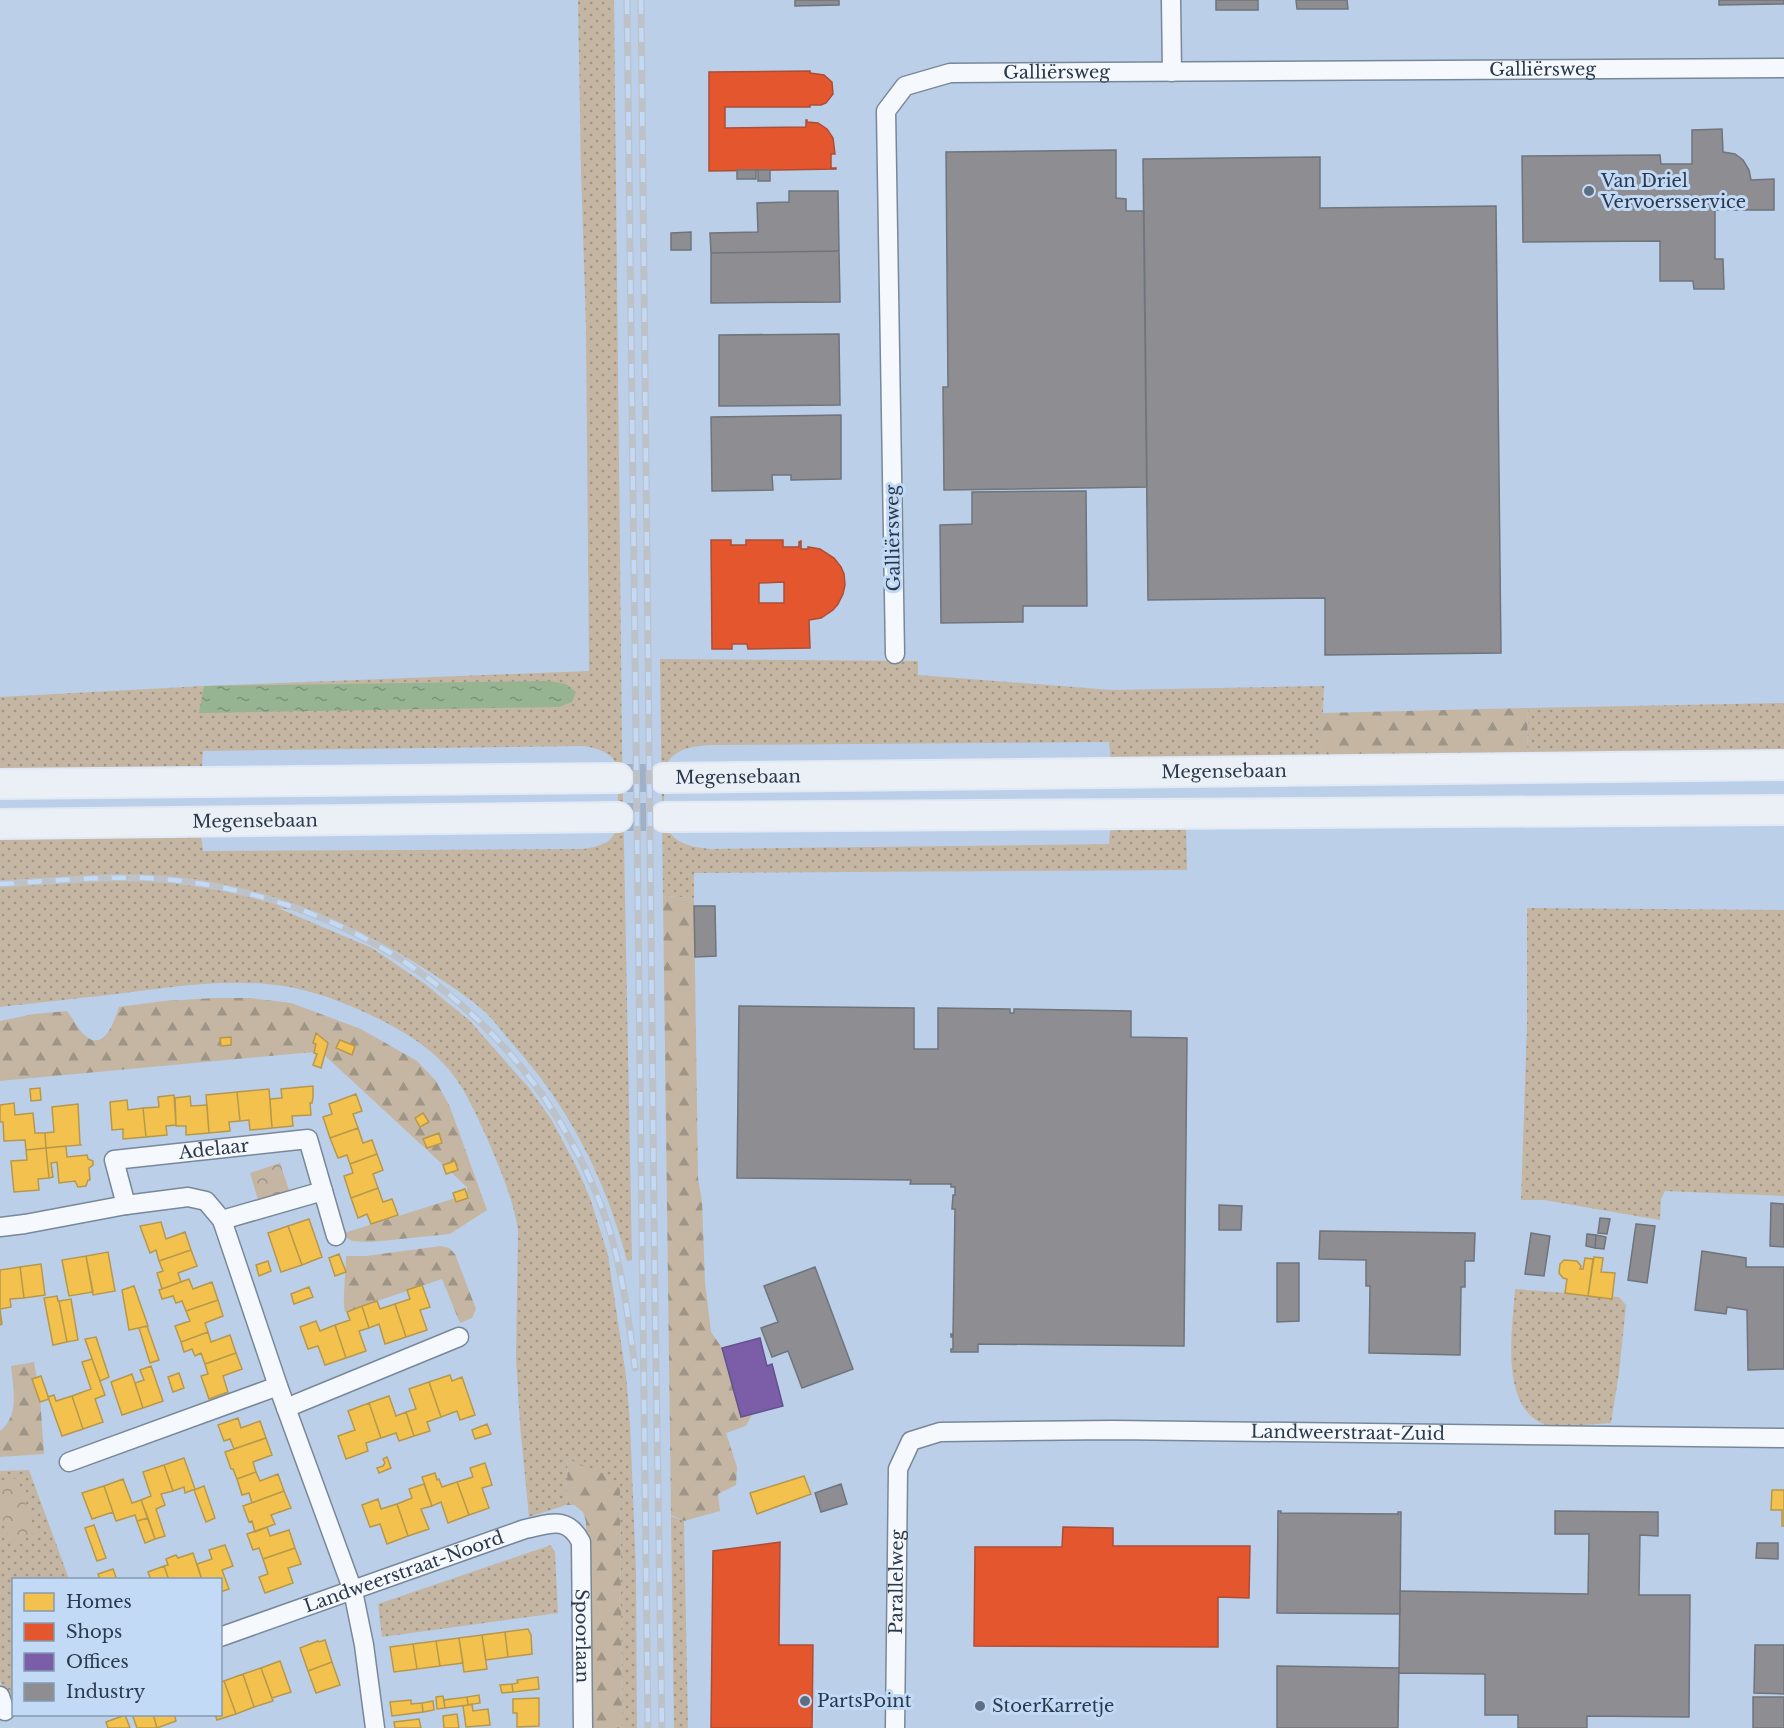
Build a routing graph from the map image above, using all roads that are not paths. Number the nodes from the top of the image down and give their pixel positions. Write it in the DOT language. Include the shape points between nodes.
graph roads {
  1 [pos="1171,0"];
  2 [pos="1784,68"];
  3 [pos="1172,72"];
  4 [pos="895,654"];
  5 [pos="1784,765"];
  6 [pos="618,778"];
  7 [pos="664,778"];
  8 [pos="0,784"];
  9 [pos="1784,810"];
  10 [pos="618,817"];
  11 [pos="665,817"];
  12 [pos="0,824"];
  13 [pos="323,1191"];
  14 [pos="126,1205"];
  15 [pos="222,1220"];
  16 [pos="0,1227"];
  17 [pos="336,1236"];
  18 [pos="459,1337"];
  19 [pos="278,1386"];
  20 [pos="286,1408"];
  21 [pos="1784,1438"];
  22 [pos="911,1441"];
  23 [pos="69,1462"];
  24 [pos="581,1542"];
  25 [pos="353,1591"];
  26 [pos="222,1636"];
  27 [pos="375,1728"];
  28 [pos="583,1728"];
  29 [pos="895,1728"];
  1 -- 3 [label="street"];
  2 -- 3 [label="street, Galliërsweg"];
  3 -- 4 [label="street, Galliërsweg" via="950,73 905,86 886,111"];
  5 -- 7 [label="main road, Megensebaan"];
  6 -- 8 [label="main road"];
  9 -- 11 [label="main road"];
  10 -- 12 [label="main road, Megensebaan"];
  13 -- 14 [label="street, Adelaar" via="308,1139 114,1160"];
  13 -- 15 [label="street"];
  13 -- 17 [label="street, Adelaar"];
  14 -- 15 [label="street" via="188,1197 206,1201"];
  14 -- 16 [label="street"];
  15 -- 19 [label="street"];
  18 -- 20 [label="street"];
  19 -- 20 [label="street"];
  19 -- 23 [label="street"];
  20 -- 25 [label="street"];
  21 -- 22 [label="street, Landweerstraat-Zuid" via="1101,1430 940,1432"];
  22 -- 29 [label="street, Parallelweg" via="898,1469"];
  24 -- 25 [label="street, Landweerstraat-Noord" via="567,1524 525,1529"];
  24 -- 28 [label="street, Spoorlaan"];
  25 -- 26 [label="street, Landweerstraat-Noord"];
  25 -- 27 [label="street"];
}
